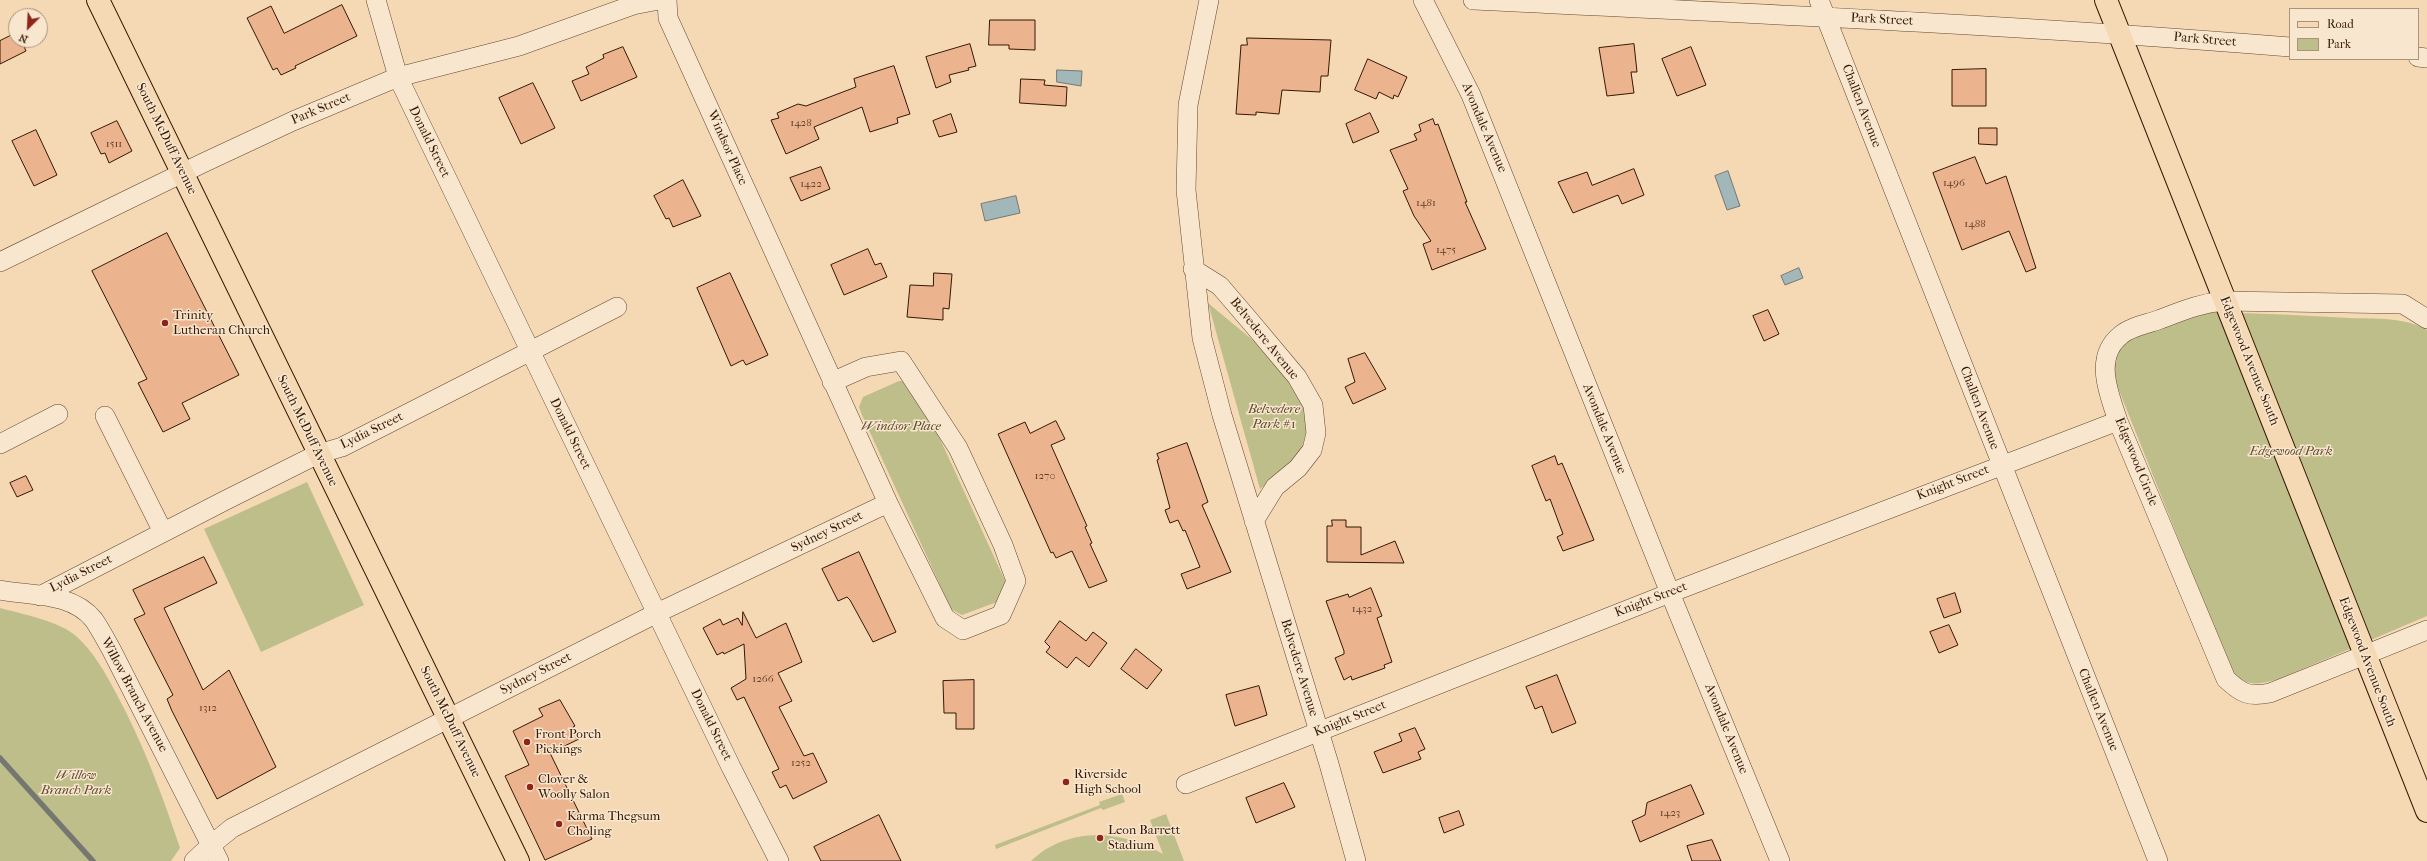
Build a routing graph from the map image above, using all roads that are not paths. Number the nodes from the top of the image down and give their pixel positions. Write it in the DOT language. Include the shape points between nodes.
graph roads {
  1 [pos="98,0"];
  2 [pos="376,0"];
  3 [pos="659,0"];
  4 [pos="667,0"];
  5 [pos="1208,0"];
  6 [pos="1423,0"];
  7 [pos="1473,0"];
  8 [pos="1678,0"];
  9 [pos="2106,0"];
  10 [pos="1583,3"];
  11 [pos="1822,8"];
  12 [pos="1660,9"];
  13 [pos="2119,33"];
  14 [pos="2289,47"];
  15 [pos="398,77"];
  16 [pos="183,172"];
  17 [pos="0,262"];
  18 [pos="1194,269"];
  19 [pos="2225,301"];
  20 [pos="617,307"];
  21 [pos="2427,319"];
  22 [pos="530,351"];
  23 [pos="832,382"];
  24 [pos="58,414"];
  25 [pos="105,416"];
  26 [pos="2118,420"];
  27 [pos="0,444"];
  28 [pos="318,454"];
  29 [pos="2001,464"];
  30 [pos="888,503"];
  31 [pos="1254,521"];
  32 [pos="163,532"];
  33 [pos="0,590"];
  34 [pos="1670,593"];
  35 [pos="40,596"];
  36 [pos="657,613"];
  37 [pos="2427,630"];
  38 [pos="2365,655"];
  39 [pos="448,718"];
  40 [pos="1318,732"];
  41 [pos="1186,784"];
  42 [pos="2427,811"];
  43 [pos="215,853"];
  44 [pos="194,861"];
  45 [pos="518,861"];
  46 [pos="779,861"];
  47 [pos="1356,861"];
  48 [pos="1780,861"];
  49 [pos="2158,861"];
  1 -- 16 [label="main road, South McDuff Avenue"];
  2 -- 15 [label="street, Donald Street"];
  3 -- 15 [label="street, Park Street" via="633,5 519,46"];
  4 -- 23 [label="street, Windsor Place" via="668,18"];
  5 -- 18 [label="street, Belvedere Avenue" via="1188,105 1186,190"];
  6 -- 34 [label="street, Avondale Avenue" via="1471,95"];
  7 -- 10 [label="street, Park Street"];
  8 -- 12 [label="street"];
  9 -- 13 [label="main road, Edgewood Avenue South"];
  10 -- 12 [label="street, Park Street"];
  11 -- 12 [label="street, Park Street"];
  11 -- 13 [label="street, Park Street"];
  11 -- 29 [label="street, Challen Avenue"];
  13 -- 14 [label="street, Park Street"];
  13 -- 19 [label="main road, Edgewood Avenue South"];
  15 -- 16 [label="street, Park Street" via="293,121"];
  15 -- 22 [label="street, Donald Street"];
  16 -- 17 [label="street, Park Street"];
  16 -- 28 [label="main road, South McDuff Avenue"];
  18 -- 31 [label="street, Belvedere Avenue" via="1202,338"];
  18 -- 31 [label="street, Belvedere Avenue" via="1220,286 1297,377 1312,405 1316,433 1312,450 1298,468 1275,487"];
  19 -- 21 [label="street, Edgewood Circle" via="2403,304"];
  19 -- 26 [label="street, Edgewood Circle" via="2202,303 2121,334 2109,350 2105,365 2105,381"];
  19 -- 38 [label="main road, Edgewood Avenue South"];
  20 -- 22 [label="street, Lydia Street"];
  22 -- 28 [label="street, Lydia Street" via="342,447"];
  22 -- 36 [label="street, Donald Street"];
  23 -- 30 [label="street, Windsor Place"];
  23 -- 30 [label="street, Windsor Place" via="866,367 901,361 958,448 1003,545 1016,581 1001,615 963,630 945,618"];
  24 -- 27 [label="street"];
  25 -- 32 [label="street"];
  26 -- 29 [label="street, Knight Street"];
  26 -- 38 [label="street, Edgewood Circle" via="2226,679 2238,690 2254,696 2270,694"];
  28 -- 32 [label="street, Lydia Street"];
  28 -- 39 [label="main road, South McDuff Avenue"];
  29 -- 34 [label="street, Knight Street"];
  29 -- 49 [label="street, Challen Avenue"];
  30 -- 36 [label="street, Sydney Street"];
  31 -- 40 [label="street, Belvedere Avenue"];
  32 -- 35 [label="street, Lydia Street"];
  33 -- 35 [label="street, Willow Branch Avenue"];
  34 -- 40 [label="street, Knight Street"];
  34 -- 48 [label="street, Avondale Avenue"];
  35 -- 43 [label="street, Willow Branch Avenue" via="68,600 80,607 93,620 111,649"];
  36 -- 39 [label="street, Sydney Street"];
  36 -- 46 [label="street, Donald Street"];
  37 -- 38 [label="street, Edgewood Circle"];
  38 -- 42 [label="main road, Edgewood Avenue South"];
  39 -- 43 [label="street, Sydney Street" via="232,828"];
  39 -- 45 [label="main road, South McDuff Avenue"];
  40 -- 41 [label="street, Knight Street"];
  40 -- 47 [label="street, Belvedere Avenue"];
  43 -- 44 [label="street, Sydney Street"];
}
